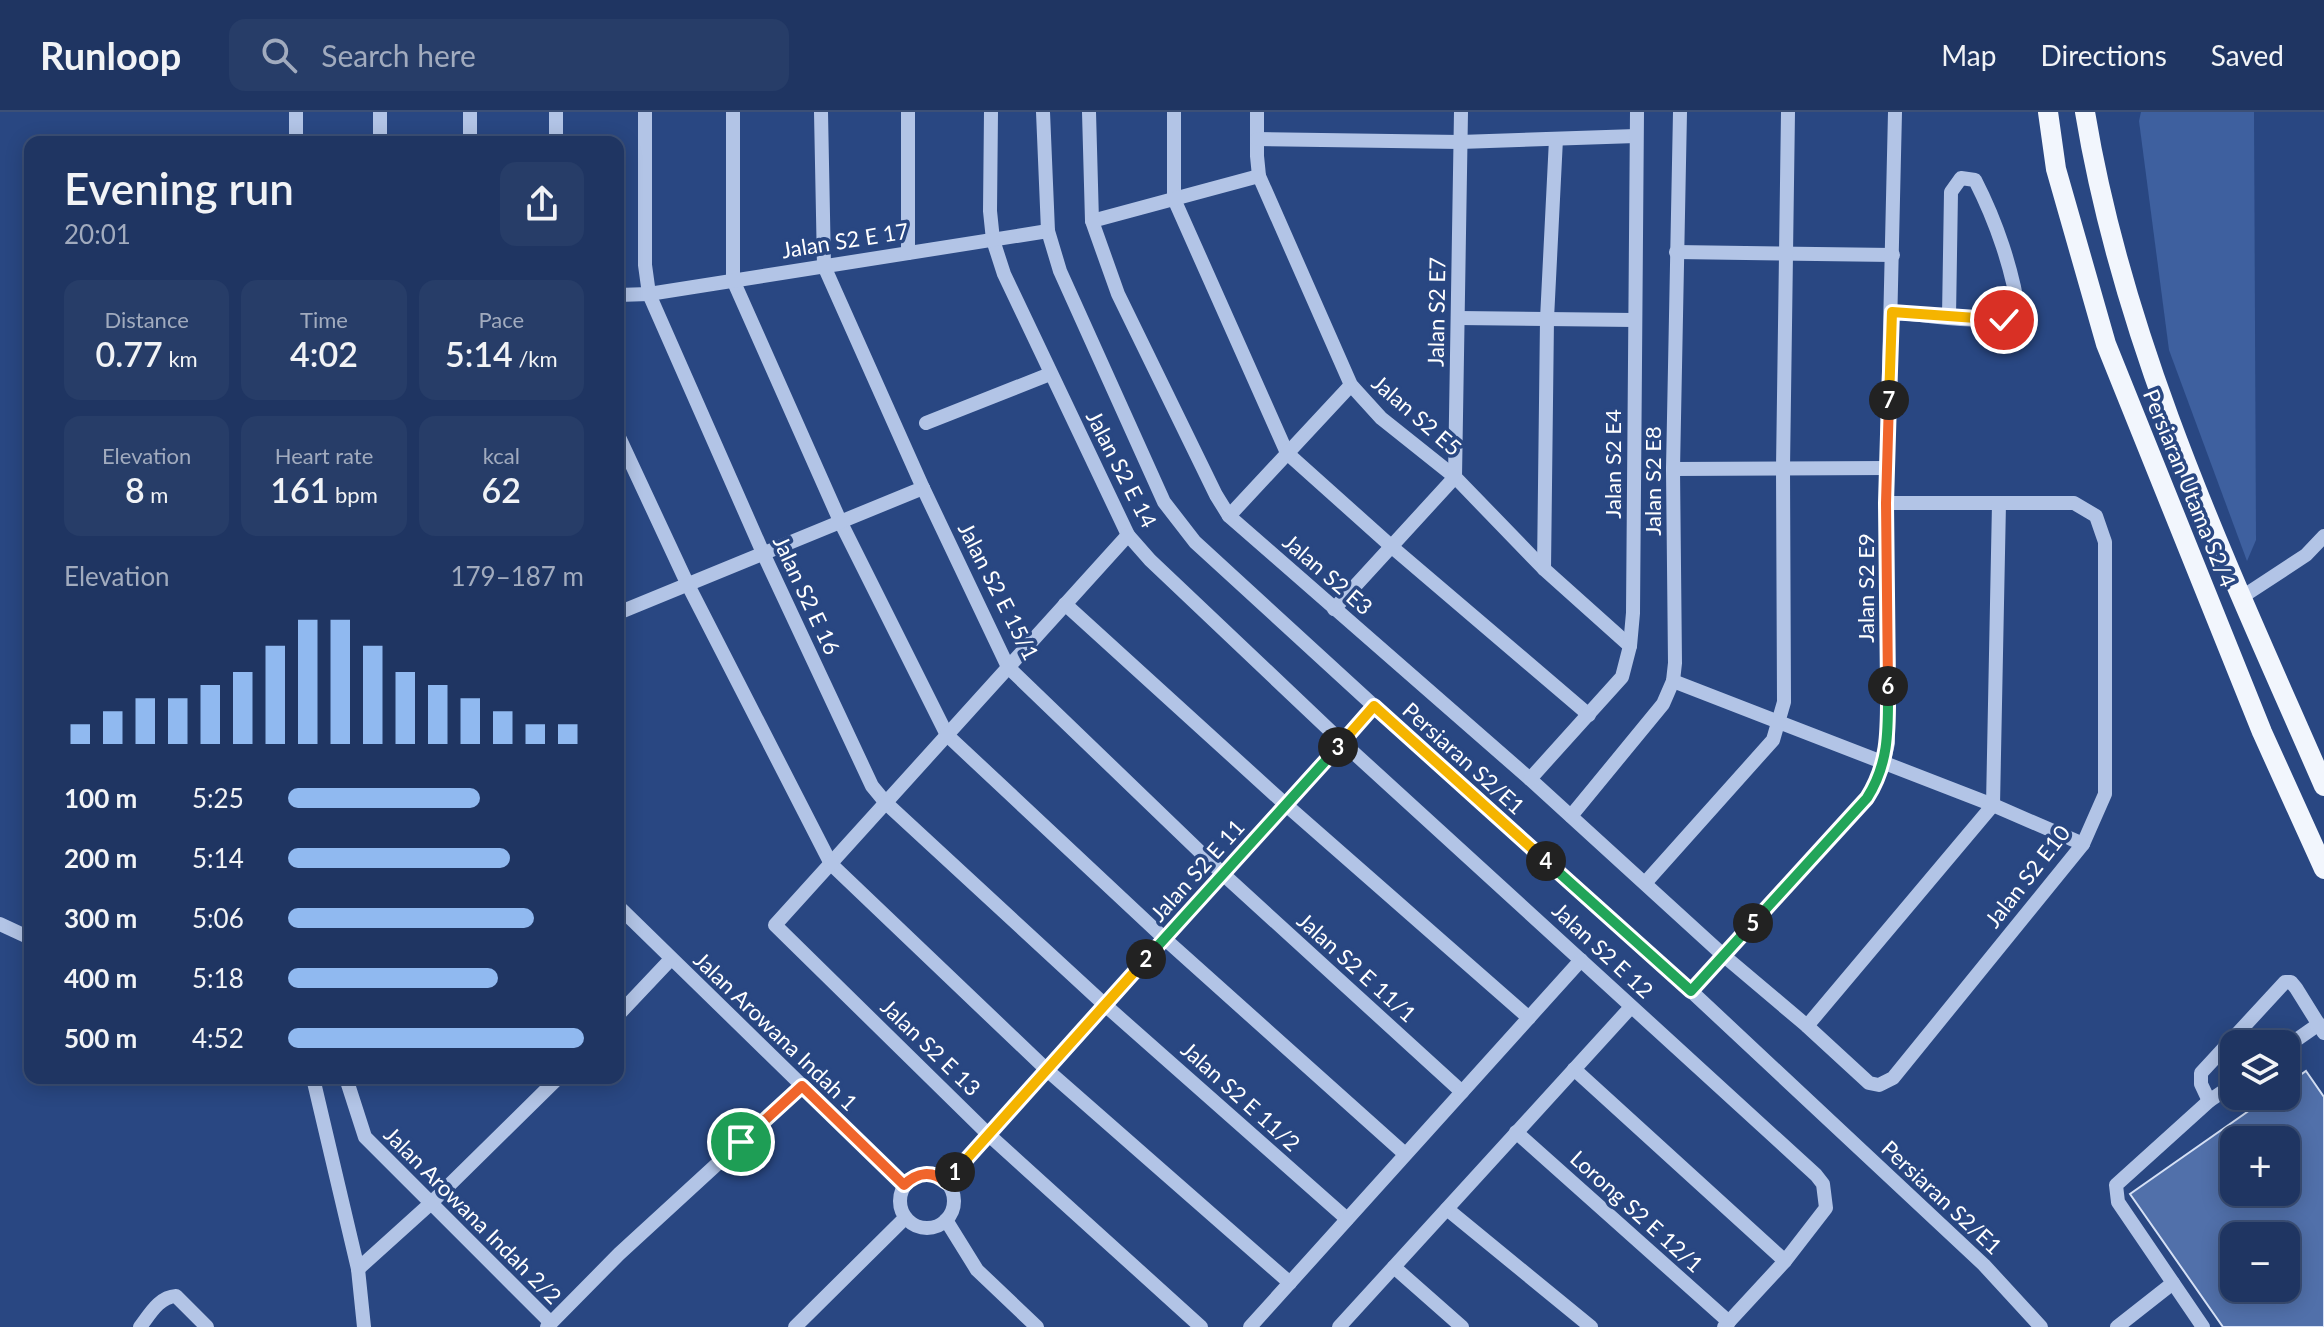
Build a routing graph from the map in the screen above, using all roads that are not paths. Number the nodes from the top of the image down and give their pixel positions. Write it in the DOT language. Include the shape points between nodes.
graph roads {
  1 [pos="296,112"];
  2 [pos="380,112"];
  3 [pos="470,112"];
  4 [pos="556,112"];
  5 [pos="645,112"];
  6 [pos="733,112"];
  7 [pos="821,112"];
  8 [pos="908,112"];
  9 [pos="991,112"];
  10 [pos="1043,112"];
  11 [pos="1089,112"];
  12 [pos="1174,112"];
  13 [pos="1257,112"];
  14 [pos="1461,112"];
  15 [pos="1637,112"];
  16 [pos="1680,112"];
  17 [pos="1788,112"];
  18 [pos="1895,112"];
  19 [pos="2036,112"];
  20 [pos="2048,112"];
  21 [pos="2085,112"];
  22 [pos="2098,112"];
  23 [pos="296,136"];
  24 [pos="380,136"];
  25 [pos="470,136"];
  26 [pos="556,136"];
  27 [pos="1636,136"];
  28 [pos="1257,139"];
  29 [pos="1556,139"];
  30 [pos="1460,142"];
  31 [pos="2094,163"];
  32 [pos="2056,169"];
  33 [pos="1259,176"];
  34 [pos="1174,199"];
  35 [pos="1092,221"];
  36 [pos="1048,231"];
  37 [pos="993,240"];
  38 [pos="1676,252"];
  39 [pos="908,253"];
  40 [pos="1785,254"];
  41 [pos="1893,255"];
  42 [pos="824,266"];
  43 [pos="733,280"];
  44 [pos="649,294"];
  45 [pos="624,295"];
  46 [pos="1892,312"];
  47 [pos="1949,317"];
  48 [pos="1459,318"];
  49 [pos="1547,319"];
  50 [pos="1634,320"];
  51 [pos="1050,374"];
  52 [pos="1351,385"];
  53 [pos="926,423"];
  54 [pos="624,448"];
  55 [pos="1287,453"];
  56 [pos="1783,468"];
  57 [pos="1887,468"];
  58 [pos="1673,469"];
  59 [pos="1455,477"];
  60 [pos="923,488"];
  61 [pos="1886,503"];
  62 [pos="1999,503"];
  63 [pos="1229,516"];
  64 [pos="840,521"];
  65 [pos="1128,535"];
  66 [pos="2324,536"];
  67 [pos="1392,547"];
  68 [pos="763,553"];
  69 [pos="1544,569"];
  70 [pos="687,583"];
  71 [pos="2242,597"];
  72 [pos="1065,604"];
  73 [pos="1334,609"];
  74 [pos="624,610"];
  75 [pos="1630,646"];
  76 [pos="1008,667"];
  77 [pos="1673,681"];
  78 [pos="1374,706"];
  79 [pos="1589,715"];
  80 [pos="1780,722"];
  81 [pos="947,735"];
  82 [pos="1342,742"];
  83 [pos="1884,762"];
  84 [pos="1530,779"];
  85 [pos="2324,786"];
  86 [pos="886,803"];
  87 [pos="1285,804"];
  88 [pos="1993,805"];
  89 [pos="1571,816"];
  90 [pos="2083,844"];
  91 [pos="831,864"];
  92 [pos="2324,869"];
  93 [pos="1223,874"];
  94 [pos="1646,882"];
  95 [pos="624,912"];
  96 [pos="0,924"];
  97 [pos="24,935"];
  98 [pos="1165,939"];
  99 [pos="1723,955"];
  100 [pos="670,960"];
  101 [pos="1581,960"];
  102 [pos="1691,991"];
  103 [pos="1105,1005"];
  104 [pos="1631,1007"];
  105 [pos="624,1009"];
  106 [pos="1529,1018"];
  107 [pos="1807,1026"];
  108 [pos="2322,1028"];
  109 [pos="2300,1040"];
  110 [pos="1574,1069"];
  111 [pos="1047,1070"];
  112 [pos="314,1084"];
  113 [pos="348,1084"];
  114 [pos="548,1084"];
  115 [pos="802,1086"];
  116 [pos="1462,1092"];
  117 [pos="2220,1094"];
  118 [pos="2209,1101"];
  119 [pos="1516,1132"];
  120 [pos="989,1135"];
  121 [pos="1405,1154"];
  122 [pos="946,1182"];
  123 [pos="904,1185"];
  124 [pos="430,1204"];
  125 [pos="1447,1209"];
  126 [pos="905,1218"];
  127 [pos="1347,1219"];
  128 [pos="946,1220"];
  129 [pos="1785,1261"];
  130 [pos="1394,1267"];
  131 [pos="358,1269"];
  132 [pos="1290,1283"];
  133 [pos="2173,1283"];
  134 [pos="549,1325"];
  135 [pos="1726,1325"];
  136 [pos="140,1327"];
  137 [pos="207,1327"];
  138 [pos="364,1327"];
  139 [pos="795,1327"];
  140 [pos="1037,1327"];
  141 [pos="1201,1327"];
  142 [pos="1250,1327"];
  143 [pos="1339,1327"];
  144 [pos="1462,1327"];
  145 [pos="1591,1327"];
  146 [pos="2041,1327"];
  147 [pos="2117,1327"];
  148 [pos="2203,1327"];
  1 -- 23 [label="street"];
  2 -- 24 [label="street"];
  3 -- 25 [label="street"];
  4 -- 26 [label="street"];
  5 -- 44 [label="street, Jalan S2 E 16"];
  6 -- 43 [label="street"];
  7 -- 42 [label="street"];
  8 -- 39 [label="street"];
  9 -- 37 [label="street, Jalan S2 E 14"];
  10 -- 36 [label="street, Persiaran S2/E1"];
  11 -- 35 [label="street, Jalan S2 E3"];
  12 -- 34 [label="street"];
  13 -- 28 [label="street, Jalan S2 E5"];
  14 -- 30 [label="street, Jalan S2 E7"];
  15 -- 27 [label="street, Jalan S2 E4"];
  16 -- 38 [label="street, Jalan S2 E8"];
  17 -- 40 [label="street"];
  18 -- 41 [label="street, Jalan S2 E9"];
  19 -- 32 [label="main road"];
  20 -- 32 [label="main road, Persiaran Utama S2/4"];
  21 -- 31 [label="main road, Persiaran Utama S2/4"];
  22 -- 31 [label="main road"];
  27 -- 29 [label="street"];
  27 -- 50 [label="street, Jalan S2 E4"];
  28 -- 30 [label="street"];
  28 -- 33 [label="street, Jalan S2 E5"];
  29 -- 30 [label="street"];
  29 -- 49 [label="street"];
  30 -- 48 [label="street, Jalan S2 E7"];
  31 -- 71 [label="main road, Persiaran Utama S2/4" via="2140,334 2199,500"];
  32 -- 92 [label="main road, Persiaran Utama S2/4" via="2106,344 2262,732"];
  33 -- 34 [label="street"];
  33 -- 52 [label="street, Jalan S2 E5"];
  34 -- 35 [label="street"];
  34 -- 55 [label="street"];
  35 -- 63 [label="street, Jalan S2 E3" via="1118,294"];
  36 -- 37 [label="street, Jalan S2 E 17"];
  36 -- 78 [label="street, Persiaran S2/E1" via="1060,271 1164,502 1195,542"];
  37 -- 39 [label="street, Jalan S2 E 17"];
  37 -- 51 [label="street, Jalan S2 E 14"];
  38 -- 40 [label="street"];
  38 -- 58 [label="street, Jalan S2 E8"];
  39 -- 42 [label="street, Jalan S2 E 17"];
  40 -- 41 [label="street"];
  40 -- 56 [label="street"];
  41 -- 46 [label="street, Jalan S2 E9"];
  42 -- 43 [label="street, Jalan S2 E 17"];
  42 -- 60 [label="street, Jalan S2 E 15/1"];
  43 -- 44 [label="street, Jalan S2 E 17"];
  43 -- 64 [label="street"];
  44 -- 45 [label="street, Jalan S2 E 17"];
  44 -- 68 [label="street, Jalan S2 E 16"];
  46 -- 47 [label="street"];
  46 -- 57 [label="street, Jalan S2 E9"];
  47 -- 47 [label="street" via="2004,320 2019,315 1987,202 1975,180 1961,178 1951,192"];
  48 -- 49 [label="street"];
  48 -- 59 [label="street, Jalan S2 E7"];
  49 -- 50 [label="street"];
  49 -- 69 [label="street"];
  50 -- 75 [label="street, Jalan S2 E4"];
  51 -- 53 [label="street"];
  51 -- 65 [label="street, Jalan S2 E 14"];
  52 -- 55 [label="street"];
  52 -- 59 [label="street, Jalan S2 E5" via="1381,418"];
  54 -- 70 [label="street"];
  55 -- 63 [label="street"];
  55 -- 67 [label="street"];
  56 -- 57 [label="street"];
  56 -- 58 [label="street"];
  56 -- 80 [label="street"];
  57 -- 61 [label="street, Jalan S2 E9"];
  58 -- 77 [label="street, Jalan S2 E8"];
  59 -- 67 [label="street"];
  59 -- 69 [label="street, Jalan S2 E5"];
  60 -- 64 [label="street"];
  60 -- 76 [label="street, Jalan S2 E 15/1"];
  61 -- 62 [label="street, Jalan S2 E10"];
  61 -- 83 [label="street, Jalan S2 E9"];
  62 -- 88 [label="street"];
  62 -- 90 [label="street, Jalan S2 E10" via="2074,503 2096,516 2105,542 2105,794"];
  63 -- 73 [label="street, Jalan S2 E3"];
  64 -- 68 [label="street"];
  64 -- 81 [label="street"];
  65 -- 72 [label="street"];
  65 -- 82 [label="street, Jalan S2 E 14"];
  66 -- 71 [label="street" via="2306,555"];
  67 -- 73 [label="street"];
  67 -- 79 [label="street"];
  68 -- 70 [label="street"];
  68 -- 86 [label="street, Jalan S2 E 16" via="872,786"];
  69 -- 75 [label="street, Jalan S2 E5"];
  70 -- 74 [label="street"];
  70 -- 91 [label="street"];
  71 -- 85 [label="main road, Persiaran Utama S2/4"];
  72 -- 76 [label="street"];
  72 -- 87 [label="street"];
  73 -- 84 [label="street, Jalan S2 E3"];
  75 -- 79 [label="street, Jalan S2 E4" via="1622,677"];
  76 -- 81 [label="street"];
  76 -- 93 [label="street, Jalan S2 E 15/1"];
  77 -- 80 [label="street"];
  77 -- 89 [label="street, Jalan S2 E8" via="1663,704"];
  78 -- 82 [label="street, Jalan S2 E 11"];
  78 -- 102 [label="street, Persiaran S2/E1"];
  79 -- 84 [label="street, Jalan S2 E4"];
  80 -- 83 [label="street"];
  80 -- 94 [label="street" via="1773,740"];
  81 -- 86 [label="street"];
  81 -- 98 [label="street"];
  82 -- 87 [label="street, Jalan S2 E 11"];
  82 -- 101 [label="street, Jalan S2 E 12"];
  83 -- 88 [label="street"];
  83 -- 99 [label="street, Jalan S2 E9" via="1867,798"];
  84 -- 89 [label="street, Jalan S2 E3"];
  86 -- 91 [label="street"];
  86 -- 103 [label="street, Jalan S2 E 16"];
  87 -- 93 [label="street, Jalan S2 E 11"];
  87 -- 106 [label="street"];
  88 -- 90 [label="street"];
  88 -- 107 [label="street"];
  89 -- 94 [label="street, Jalan S2 E3"];
  90 -- 107 [label="street, Jalan S2 E10" via="1893,1078 1869,1083"];
  91 -- 111 [label="street"];
  91 -- 120 [label="street, Jalan S2 E 13" via="775,925"];
  93 -- 98 [label="street, Jalan S2 E 11"];
  93 -- 116 [label="street, Jalan S2 E 11/1"];
  94 -- 99 [label="street, Jalan S2 E3"];
  95 -- 100 [label="street, Jalan Arowana Indah 1"];
  96 -- 97 [label="street"];
  98 -- 103 [label="street, Jalan S2 E 11"];
  98 -- 121 [label="street"];
  99 -- 102 [label="street, Jalan S2 E9"];
  99 -- 107 [label="street, Jalan S2 E10"];
  100 -- 105 [label="street"];
  100 -- 115 [label="street, Jalan Arowana Indah 1"];
  101 -- 104 [label="street, Jalan S2 E 12"];
  101 -- 106 [label="street"];
  102 -- 146 [label="street, Persiaran S2/E1" via="1984,1265"];
  103 -- 111 [label="street, Jalan S2 E 11"];
  103 -- 127 [label="street, Jalan S2 E 11/2"];
  104 -- 110 [label="street"];
  104 -- 129 [label="street, Jalan S2 E 12" via="1823,1184 1826,1208"];
  106 -- 116 [label="street"];
  108 -- 109 [label="street"];
  108 -- 118 [label="street" via="2296,988 2285,982 2201,1073"];
  110 -- 119 [label="street"];
  110 -- 129 [label="street"];
  111 -- 120 [label="street, Jalan S2 E 11"];
  111 -- 132 [label="street"];
  112 -- 131 [label="street"];
  113 -- 124 [label="street, Jalan Arowana Indah 2/2" via="365,1137"];
  114 -- 124 [label="street"];
  115 -- 123 [label="street, Jalan Arowana Indah 1"];
  115 -- 134 [label="street"];
  116 -- 121 [label="street"];
  117 -- 118 [label="street"];
  118 -- 133 [label="street" via="2116,1185 2118,1202"];
  119 -- 125 [label="street"];
  119 -- 135 [label="street, Lorong S2 E 12/1"];
  120 -- 122 [label="street, Jalan S2 E 11"];
  120 -- 141 [label="street, Jalan S2 E 13"];
  121 -- 127 [label="street"];
  122 -- 123 [label="street" via="927,1173"];
  122 -- 128 [label="street" via="954,1203"];
  123 -- 126 [label="street" via="899,1202"];
  124 -- 131 [label="street"];
  124 -- 134 [label="street, Jalan Arowana Indah 2/2"];
  125 -- 130 [label="street"];
  125 -- 145 [label="street"];
  126 -- 128 [label="street" via="921,1228"];
  126 -- 139 [label="street"];
  127 -- 132 [label="street"];
  128 -- 140 [label="street" via="977,1270"];
  129 -- 135 [label="street"];
  130 -- 143 [label="street"];
  130 -- 144 [label="street"];
  131 -- 138 [label="street"];
  132 -- 142 [label="street"];
  133 -- 147 [label="street"];
  133 -- 148 [label="street"];
  136 -- 137 [label="street" via="159,1303 176,1296"];
}
